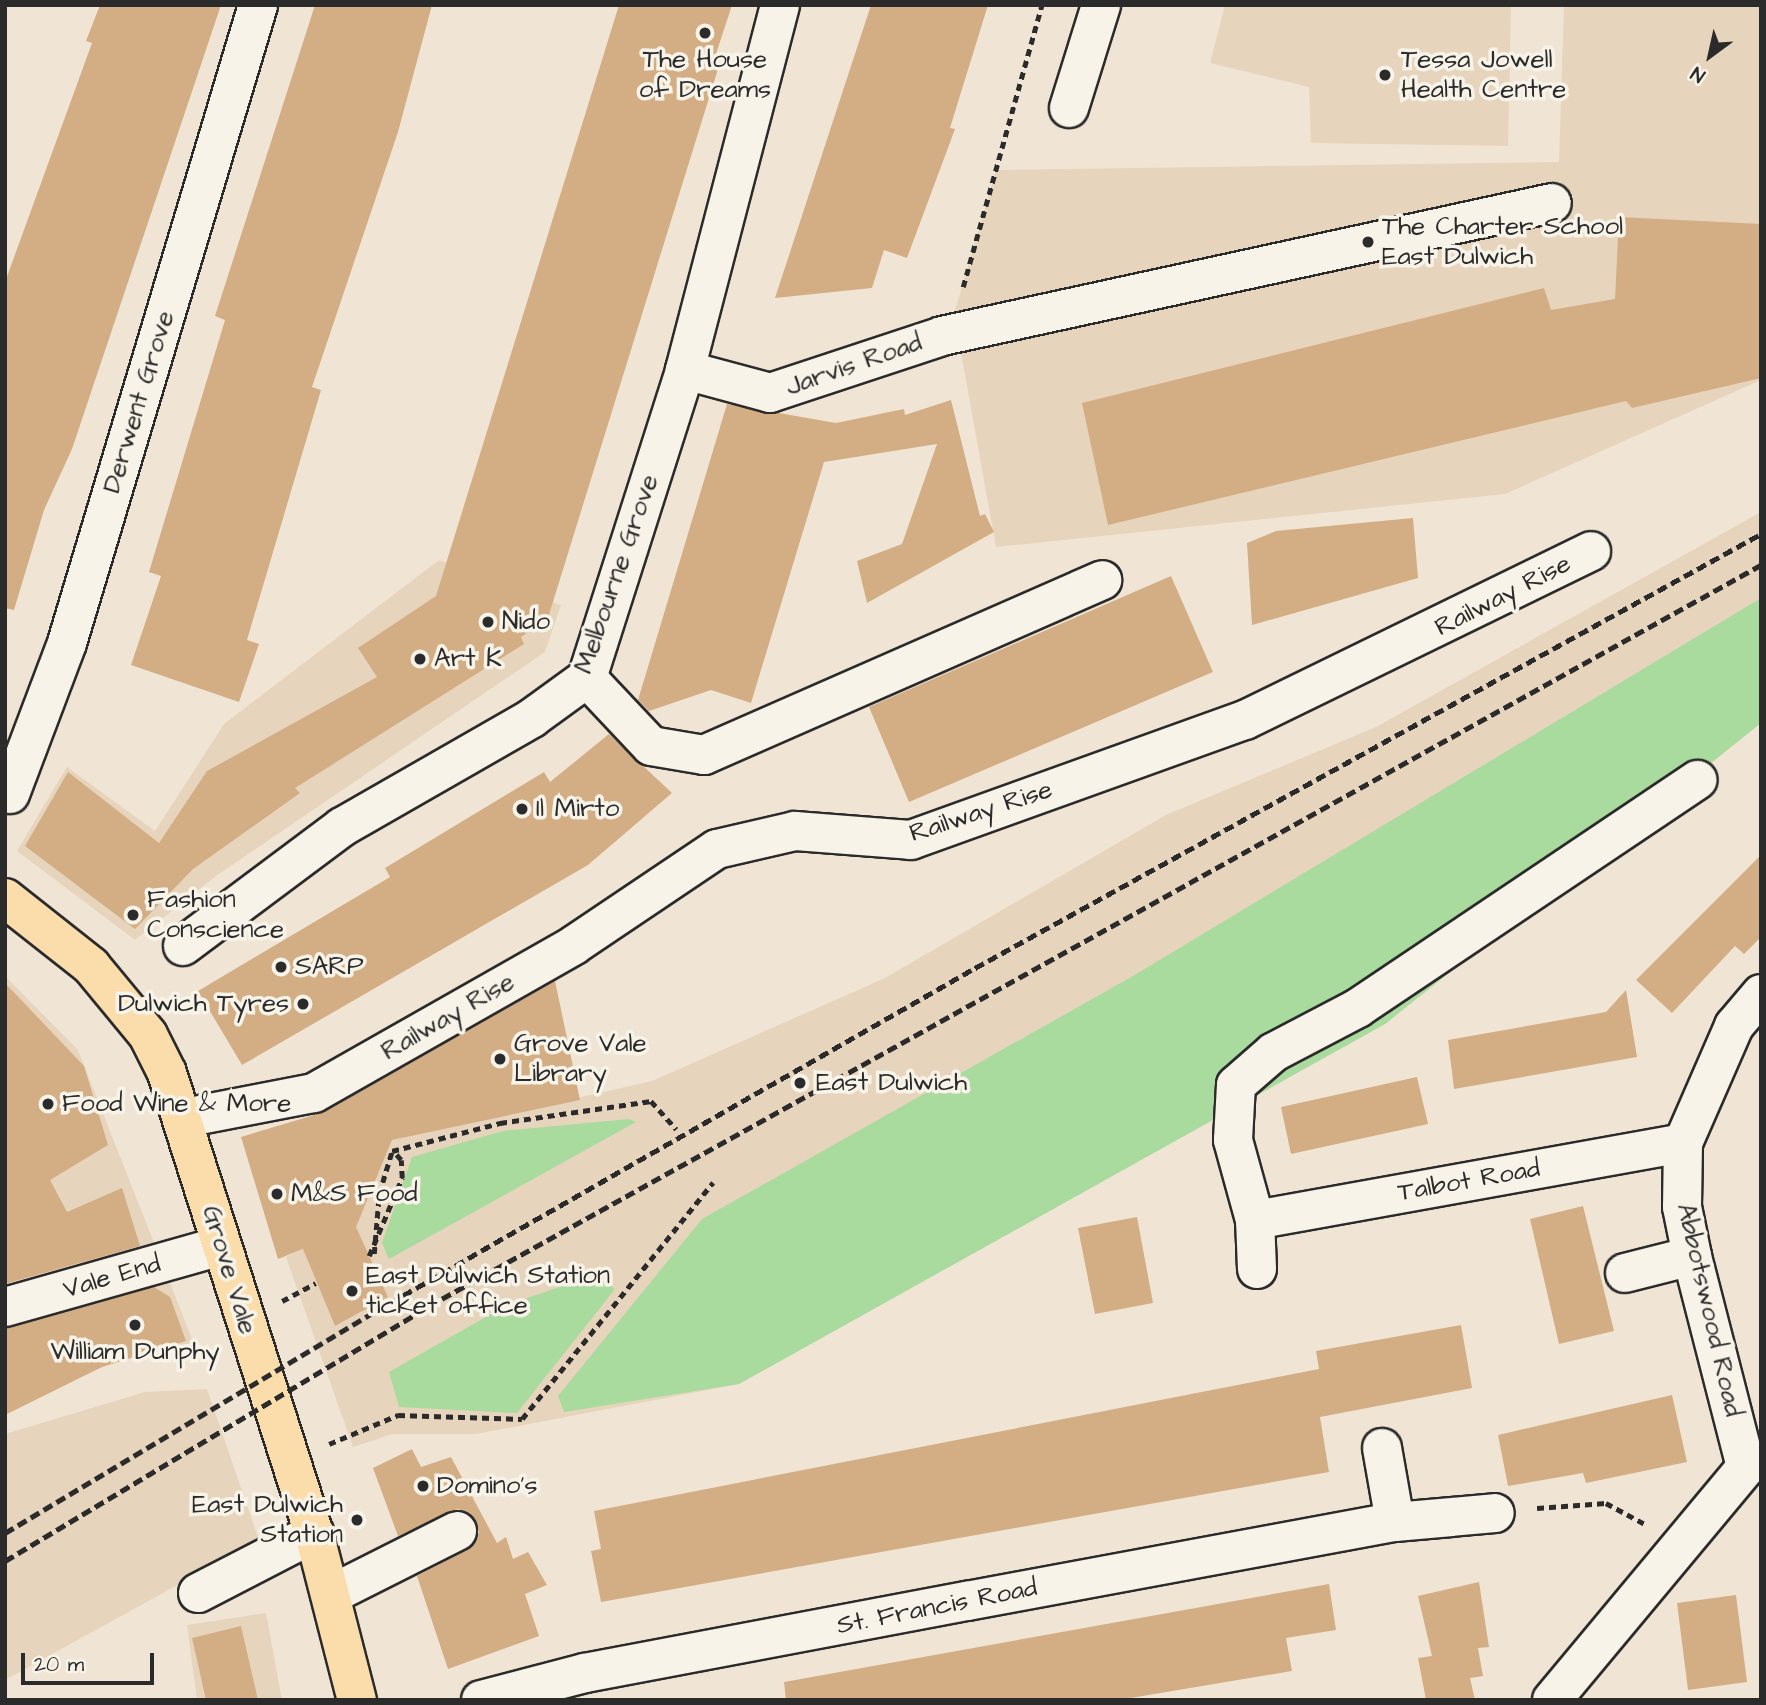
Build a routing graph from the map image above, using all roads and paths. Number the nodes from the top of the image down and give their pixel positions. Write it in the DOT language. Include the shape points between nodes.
graph roads {
  1 [pos="258,5"];
  2 [pos="780,5"];
  3 [pos="1042,5"];
  4 [pos="1101,5"];
  5 [pos="1069,108"];
  6 [pos="1552,203"];
  7 [pos="945,335"];
  8 [pos="685,370"];
  9 [pos="1591,551"];
  10 [pos="1102,580"];
  11 [pos="587,678"];
  12 [pos="1697,780"];
  13 [pos="10,794"];
  14 [pos="5,898"];
  15 [pos="183,946"];
  16 [pos="1761,994"];
  17 [pos="184,1118"];
  18 [pos="676,1129"];
  19 [pos="1683,1143"];
  20 [pos="392,1151"];
  21 [pos="713,1182"];
  22 [pos="1255,1220"];
  23 [pos="220,1246"];
  24 [pos="1692,1256"];
  25 [pos="1257,1269"];
  26 [pos="1625,1273"];
  27 [pos="5,1307"];
  28 [pos="1382,1448"];
  29 [pos="290,1461"];
  30 [pos="1753,1469"];
  31 [pos="1494,1513"];
  32 [pos="1395,1522"];
  33 [pos="457,1531"];
  34 [pos="314,1533"];
  35 [pos="1683,1546"];
  36 [pos="198,1593"];
  37 [pos="332,1594"];
  38 [pos="357,1700"];
  39 [pos="481,1700"];
  40 [pos="1552,1700"];
  1 -- 13 [label="street, Derwent Grove" via="67,643"];
  2 -- 8 [label="street, Melbourne Grove"];
  3 -- 7 [label="path"];
  4 -- 5 [label="street"];
  6 -- 7 [label="street, Jarvis Road"];
  7 -- 8 [label="street, Jarvis Road" via="770,393"];
  8 -- 11 [label="street, Melbourne Grove"];
  9 -- 17 [label="street, Railway Rise" via="1245,720 911,840 795,831 716,849 574,945 314,1093"];
  10 -- 11 [label="street" via="704,755 650,746"];
  11 -- 15 [label="street, Melbourne Grove" via="532,718 342,827"];
  12 -- 22 [label="street" via="1358,1008 1274,1052 1236,1086 1233,1140"];
  14 -- 17 [label="main road, Grove Vale" via="81,957 122,1000 154,1048"];
  16 -- 19 [label="street, Abbotswood Road" via="1734,1026"];
  17 -- 23 [label="main road, Grove Vale"];
  18 -- 20 [label="path" via="651,1101 500,1123"];
  19 -- 22 [label="street, Talbot Road"];
  19 -- 24 [label="street, Abbotswood Road" via="1682,1207"];
  20 -- 20 [label="path" via="401,1160 402,1178 371,1255 379,1194"];
  21 -- 29 [label="path" via="522,1419 398,1415"];
  22 -- 25 [label="street"];
  23 -- 27 [label="street, Vale End"];
  23 -- 29 [label="main road, Grove Vale"];
  24 -- 26 [label="street"];
  24 -- 30 [label="street, Abbotswood Road"];
  28 -- 32 [label="street"];
  29 -- 34 [label="main road, Grove Vale"];
  30 -- 35 [label="street, Abbotswood Road"];
  31 -- 32 [label="street, St. Francis Road"];
  31 -- 35 [label="path" via="1606,1503"];
  32 -- 39 [label="street, St. Francis Road" via="585,1674"];
  33 -- 37 [label="street"];
  34 -- 36 [label="street"];
  34 -- 37 [label="main road, Grove Vale"];
  35 -- 40 [label="street, Abbotswood Road"];
  37 -- 38 [label="main road, Grove Vale"];
}
